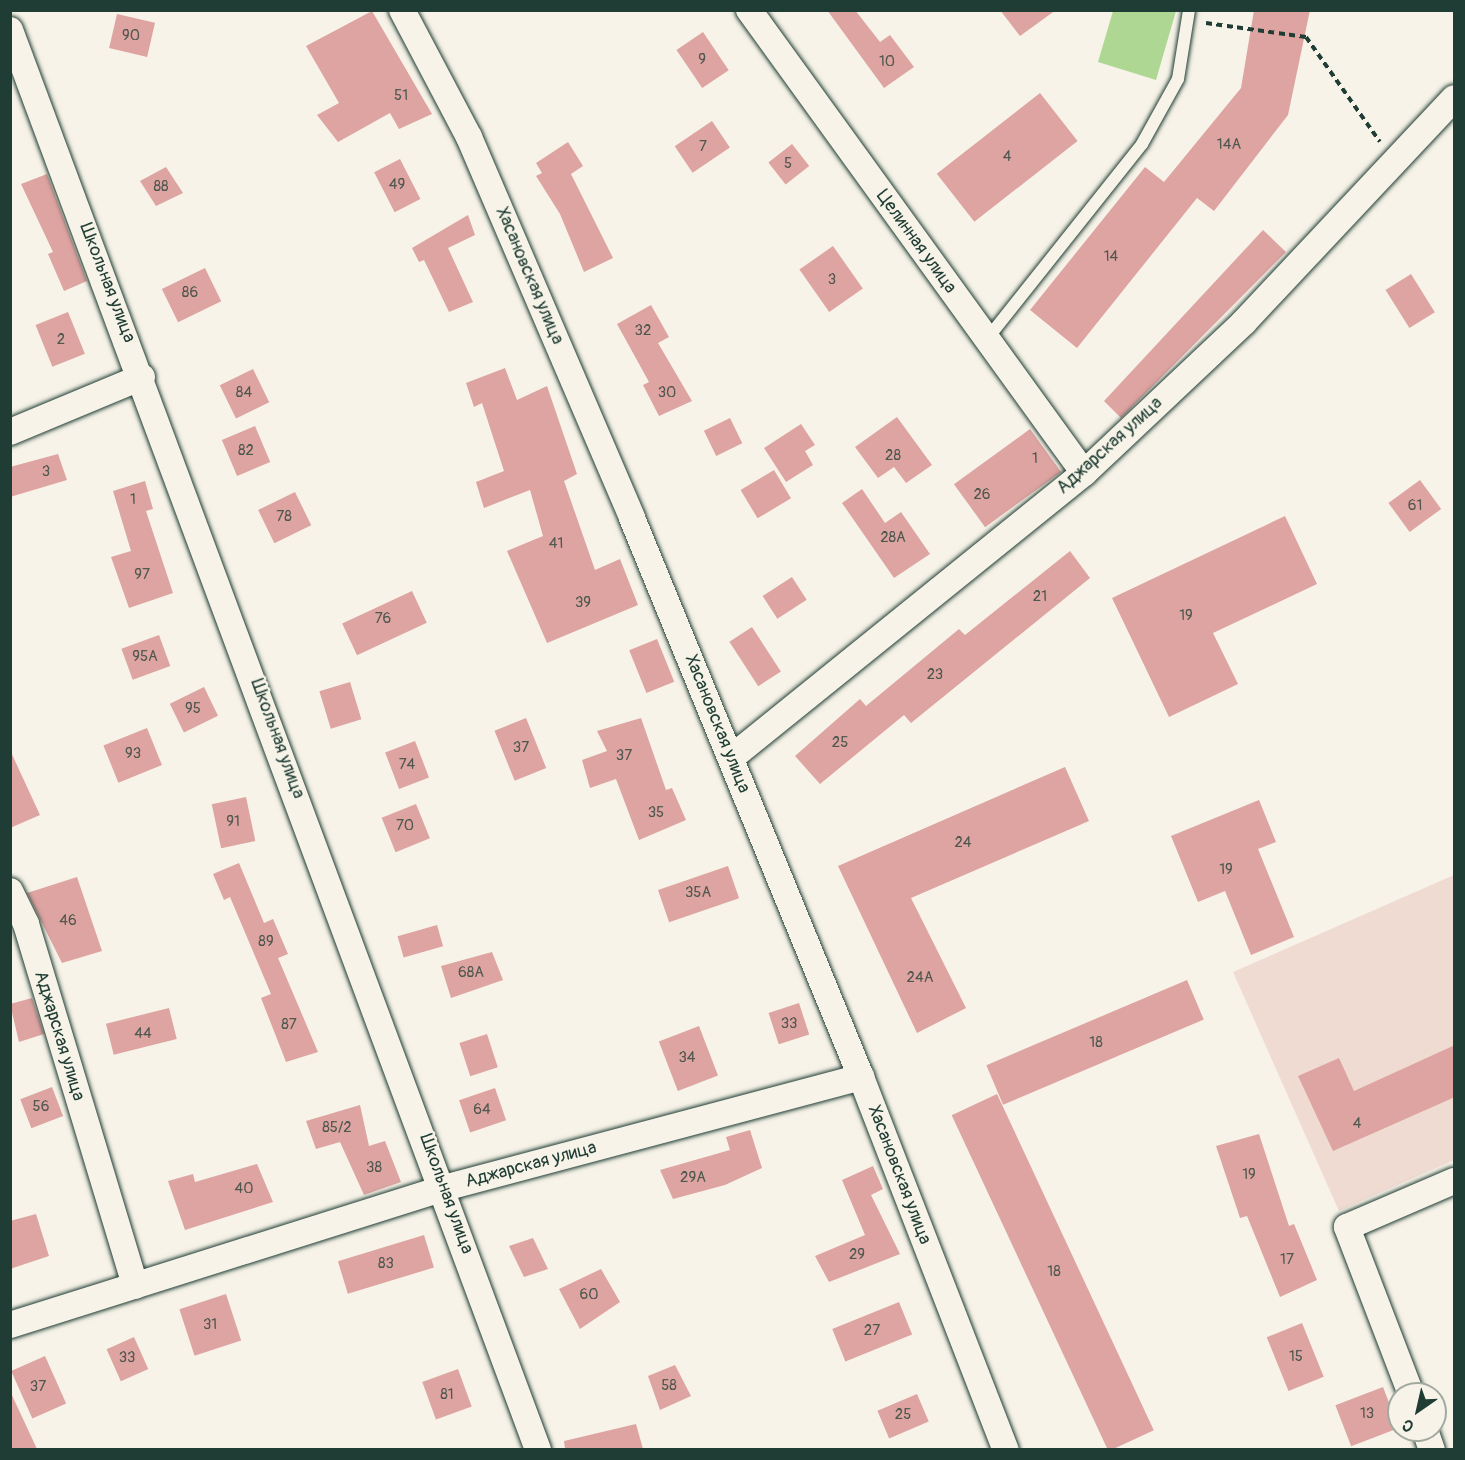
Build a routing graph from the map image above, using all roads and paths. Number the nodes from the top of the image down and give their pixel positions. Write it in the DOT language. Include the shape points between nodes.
graph roads {
  1 [pos="402,10"];
  2 [pos="749,10"];
  3 [pos="1188,16"];
  4 [pos="10,30"];
  5 [pos="1455,98"];
  6 [pos="1394,161"];
  7 [pos="987,339"];
  8 [pos="142,377"];
  9 [pos="10,432"];
  10 [pos="1084,473"];
  11 [pos="731,758"];
  12 [pos="10,891"];
  13 [pos="861,1077"];
  14 [pos="1455,1181"];
  15 [pos="444,1188"];
  16 [pos="135,1286"];
  17 [pos="10,1326"];
  18 [pos="1406,1382"];
  19 [pos="538,1449"];
  20 [pos="1006,1449"];
  1 -- 11 [label="street, Хасановская улица" via="469,137"];
  2 -- 7 [label="street, Целинная улица"];
  3 -- 6 [label="path" via="1306,37"];
  3 -- 7 [label="lane" via="1178,79 1142,144"];
  4 -- 8 [label="street, Школьная улица"];
  5 -- 6 [label="street, Аджарская улица"];
  6 -- 10 [label="street, Аджарская улица" via="1244,322"];
  7 -- 10 [label="street, Целинная улица"];
  8 -- 9 [label="street"];
  8 -- 15 [label="street, Школьная улица"];
  10 -- 11 [label="street, Аджарская улица"];
  11 -- 13 [label="street, Хасановская улица"];
  12 -- 16 [label="street, Аджарская улица" via="26,924"];
  13 -- 15 [label="street, Аджарская улица"];
  13 -- 20 [label="street, Хасановская улица"];
  14 -- 18 [label="street" via="1347,1227"];
  15 -- 16 [label="street, Аджарская улица"];
  15 -- 19 [label="street, Школьная улица"];
  16 -- 17 [label="street, Аджарская улица"];
}
